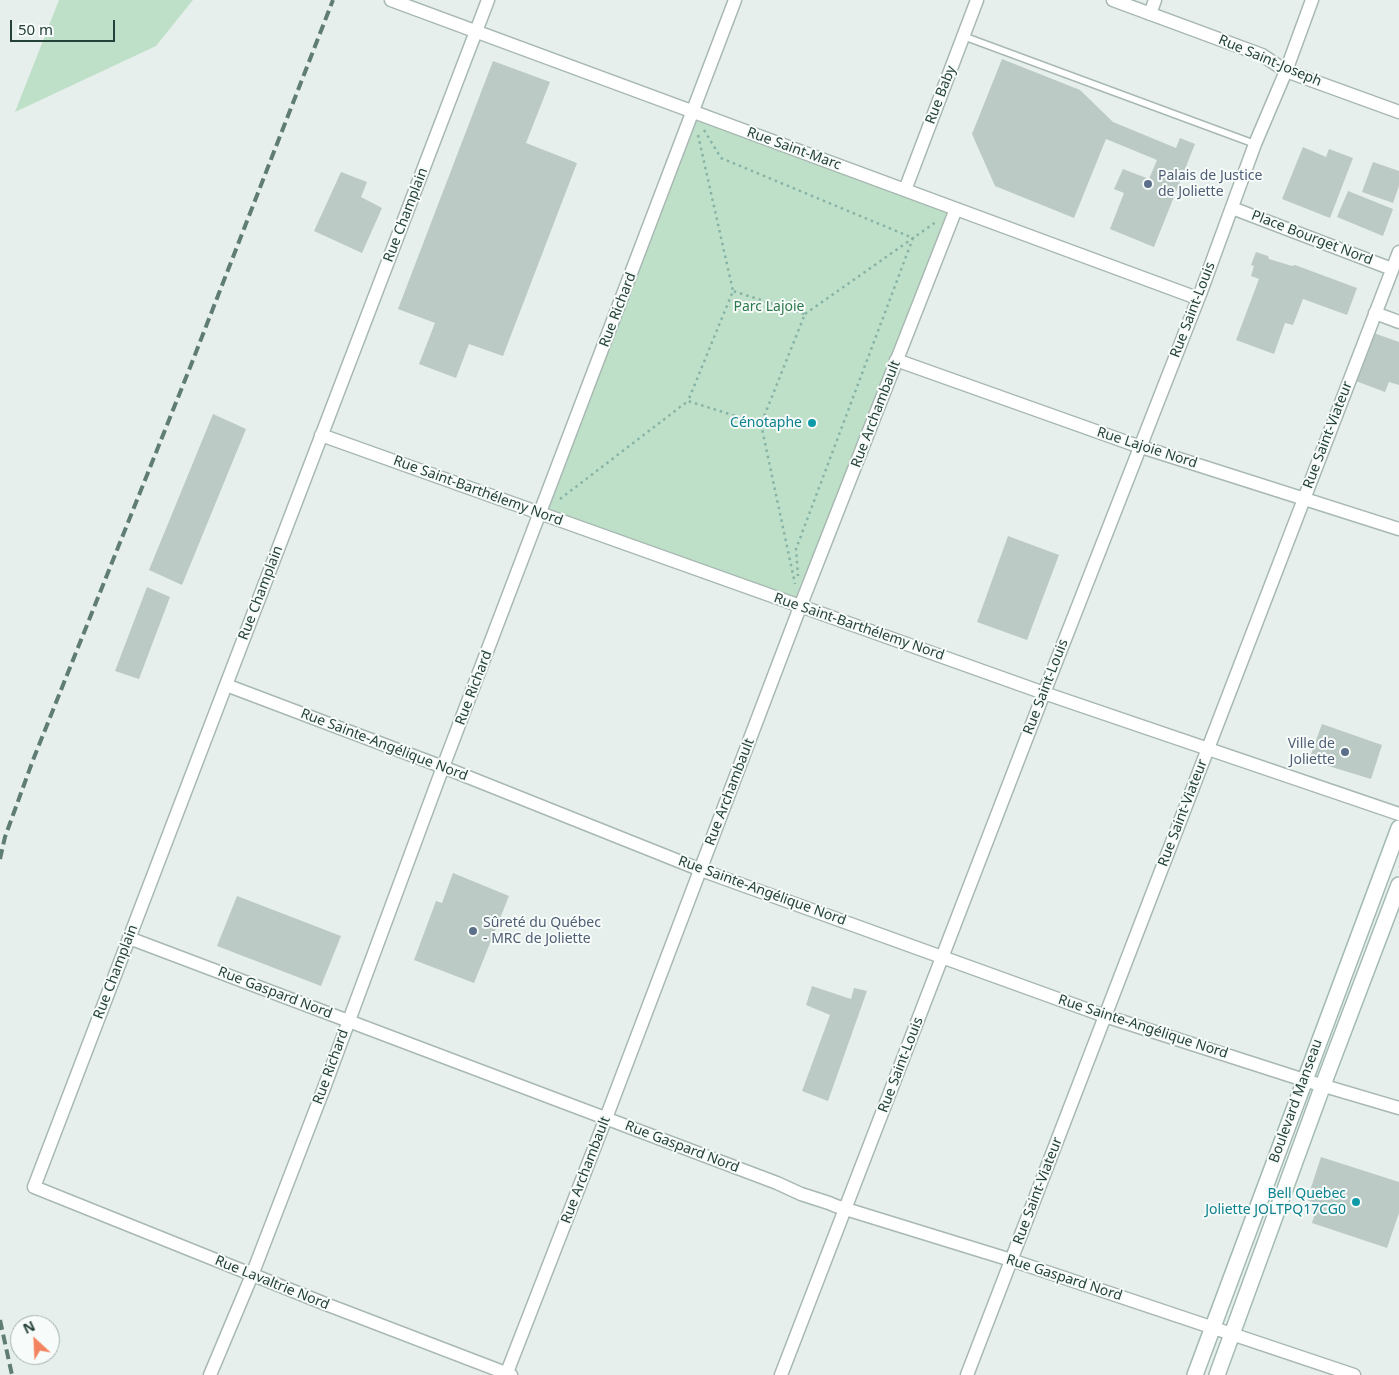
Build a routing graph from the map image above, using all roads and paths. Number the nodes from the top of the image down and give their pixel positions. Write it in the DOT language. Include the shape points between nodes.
graph roads {
  1 [pos="390,0"];
  2 [pos="488,0"];
  3 [pos="735,0"];
  4 [pos="977,0"];
  5 [pos="1113,0"];
  6 [pos="1155,0"];
  7 [pos="1312,0"];
  8 [pos="1150,14"];
  9 [pos="476,31"];
  10 [pos="963,36"];
  11 [pos="1286,71"];
  12 [pos="693,112"];
  13 [pos="1399,112"];
  14 [pos="1255,144"];
  15 [pos="905,190"];
  16 [pos="1232,208"];
  17 [pos="956,209"];
  18 [pos="913,238"];
  19 [pos="1399,252"];
  20 [pos="1392,269"];
  21 [pos="733,291"];
  22 [pos="1198,298"];
  23 [pos="1375,313"];
  24 [pos="805,314"];
  25 [pos="1399,322"];
  26 [pos="896,360"];
  27 [pos="688,402"];
  28 [pos="761,424"];
  29 [pos="321,435"];
  30 [pos="1140,446"];
  31 [pos="1304,498"];
  32 [pos="540,513"];
  33 [pos="1399,529"];
  34 [pos="800,607"];
  35 [pos="226,685"];
  36 [pos="1044,693"];
  37 [pos="1208,749"];
  38 [pos="443,767"];
  39 [pos="1399,814"];
  40 [pos="1399,828"];
  41 [pos="701,870"];
  42 [pos="1399,885"];
  43 [pos="129,938"];
  44 [pos="942,957"];
  45 [pos="1105,1016"];
  46 [pos="348,1020"];
  47 [pos="1304,1080"];
  48 [pos="1323,1085"];
  49 [pos="1399,1108"];
  50 [pos="606,1118"];
  51 [pos="34,1187"];
  52 [pos="844,1209"];
  53 [pos="1011,1260"];
  54 [pos="252,1275"];
  55 [pos="1212,1328"];
  56 [pos="1232,1334"];
  57 [pos="210,1375"];
  58 [pos="508,1375"];
  59 [pos="781,1375"];
  60 [pos="967,1375"];
  61 [pos="1194,1375"];
  62 [pos="1217,1375"];
  63 [pos="1354,1375"];
  1 -- 9 [label="street, Rue Saint-Marc"];
  2 -- 9 [label="street, Rue Champlain"];
  3 -- 12 [label="street, Rue Richard"];
  4 -- 10 [label="street, Rue Baby"];
  5 -- 8 [label="street, Rue Saint-Joseph"];
  6 -- 8 [label="street"];
  7 -- 11 [label="street, Rue Saint-Louis"];
  8 -- 11 [label="street, Rue Saint-Joseph" via="1262,56"];
  9 -- 12 [label="street, Rue Saint-Marc"];
  9 -- 29 [label="street, Rue Champlain"];
  10 -- 14 [label="lane"];
  10 -- 15 [label="street, Rue Baby"];
  11 -- 13 [label="street, Rue Saint-Joseph"];
  11 -- 14 [label="street, Rue Saint-Louis"];
  12 -- 15 [label="street, Rue Saint-Marc"];
  12 -- 18 [label="path" via="721,158"];
  12 -- 21 [label="path"];
  12 -- 32 [label="street, Rue Richard"];
  14 -- 16 [label="street, Rue Saint-Louis"];
  15 -- 17 [label="street, Rue Saint-Marc"];
  16 -- 20 [label="street, Place Bourget Nord"];
  16 -- 22 [label="street, Rue Saint-Louis"];
  17 -- 18 [label="path"];
  17 -- 22 [label="street, Rue Saint-Marc"];
  17 -- 26 [label="street, Rue Archambault"];
  18 -- 24 [label="path"];
  18 -- 34 [label="path" via="796,549"];
  19 -- 20 [label="street, Rue Saint-Viateur"];
  20 -- 23 [label="street, Rue Saint-Viateur"];
  21 -- 24 [label="path"];
  21 -- 27 [label="path"];
  22 -- 30 [label="street, Rue Saint-Louis"];
  23 -- 25 [label="street"];
  23 -- 31 [label="street, Rue Saint-Viateur"];
  24 -- 28 [label="path"];
  26 -- 30 [label="street, Rue Lajoie Nord"];
  26 -- 34 [label="street, Rue Archambault"];
  27 -- 28 [label="path"];
  27 -- 32 [label="path"];
  28 -- 34 [label="path"];
  29 -- 32 [label="street, Rue Saint-Barthélemy Nord"];
  29 -- 35 [label="street, Rue Champlain"];
  30 -- 31 [label="street, Rue Lajoie Nord"];
  30 -- 36 [label="street, Rue Saint-Louis"];
  31 -- 33 [label="street, Rue Lajoie Nord"];
  31 -- 37 [label="street, Rue Saint-Viateur"];
  32 -- 34 [label="street, Rue Saint-Barthélemy Nord"];
  32 -- 38 [label="street, Rue Richard"];
  34 -- 36 [label="street, Rue Saint-Barthélemy Nord"];
  34 -- 41 [label="street, Rue Archambault"];
  35 -- 38 [label="street, Rue Sainte-Angélique Nord"];
  35 -- 43 [label="street, Rue Champlain"];
  36 -- 37 [label="street, Rue Saint-Barthélemy Nord"];
  36 -- 44 [label="street, Rue Saint-Louis"];
  37 -- 39 [label="street, Rue Saint-Barthélemy Nord"];
  37 -- 45 [label="street, Rue Saint-Viateur"];
  38 -- 41 [label="street, Rue Sainte-Angélique Nord"];
  38 -- 46 [label="street, Rue Richard"];
  40 -- 47 [label="main road, Boulevard Manseau"];
  41 -- 44 [label="street, Rue Sainte-Angélique Nord"];
  41 -- 50 [label="street, Rue Archambault"];
  42 -- 48 [label="main road, Boulevard Manseau"];
  43 -- 46 [label="street, Rue Gaspard Nord"];
  43 -- 51 [label="street, Rue Champlain"];
  44 -- 45 [label="street, Rue Sainte-Angélique Nord"];
  44 -- 52 [label="street, Rue Saint-Louis"];
  45 -- 47 [label="street, Rue Sainte-Angélique Nord"];
  45 -- 53 [label="street, Rue Saint-Viateur"];
  46 -- 50 [label="street, Rue Gaspard Nord"];
  46 -- 54 [label="street, Rue Richard"];
  47 -- 48 [label="street, Rue Sainte-Angélique Nord"];
  47 -- 55 [label="main road, Boulevard Manseau"];
  48 -- 49 [label="street, Rue Sainte-Angélique Nord"];
  48 -- 56 [label="main road, Boulevard Manseau"];
  50 -- 52 [label="street, Rue Gaspard Nord"];
  50 -- 58 [label="street, Rue Archambault"];
  51 -- 54 [label="street, Rue Lavaltrie Nord"];
  52 -- 53 [label="street, Rue Gaspard Nord"];
  52 -- 59 [label="street, Rue Saint-Louis"];
  53 -- 55 [label="street, Rue Gaspard Nord"];
  53 -- 60 [label="street, Rue Saint-Viateur"];
  54 -- 57 [label="street, Rue Richard"];
  54 -- 58 [label="street, Rue Lavaltrie Nord"];
  55 -- 56 [label="street, Rue Gaspard Nord"];
  55 -- 61 [label="main road, Boulevard Manseau"];
  56 -- 62 [label="main road, Boulevard Manseau"];
  56 -- 63 [label="street, Rue Gaspard Nord"];
}
